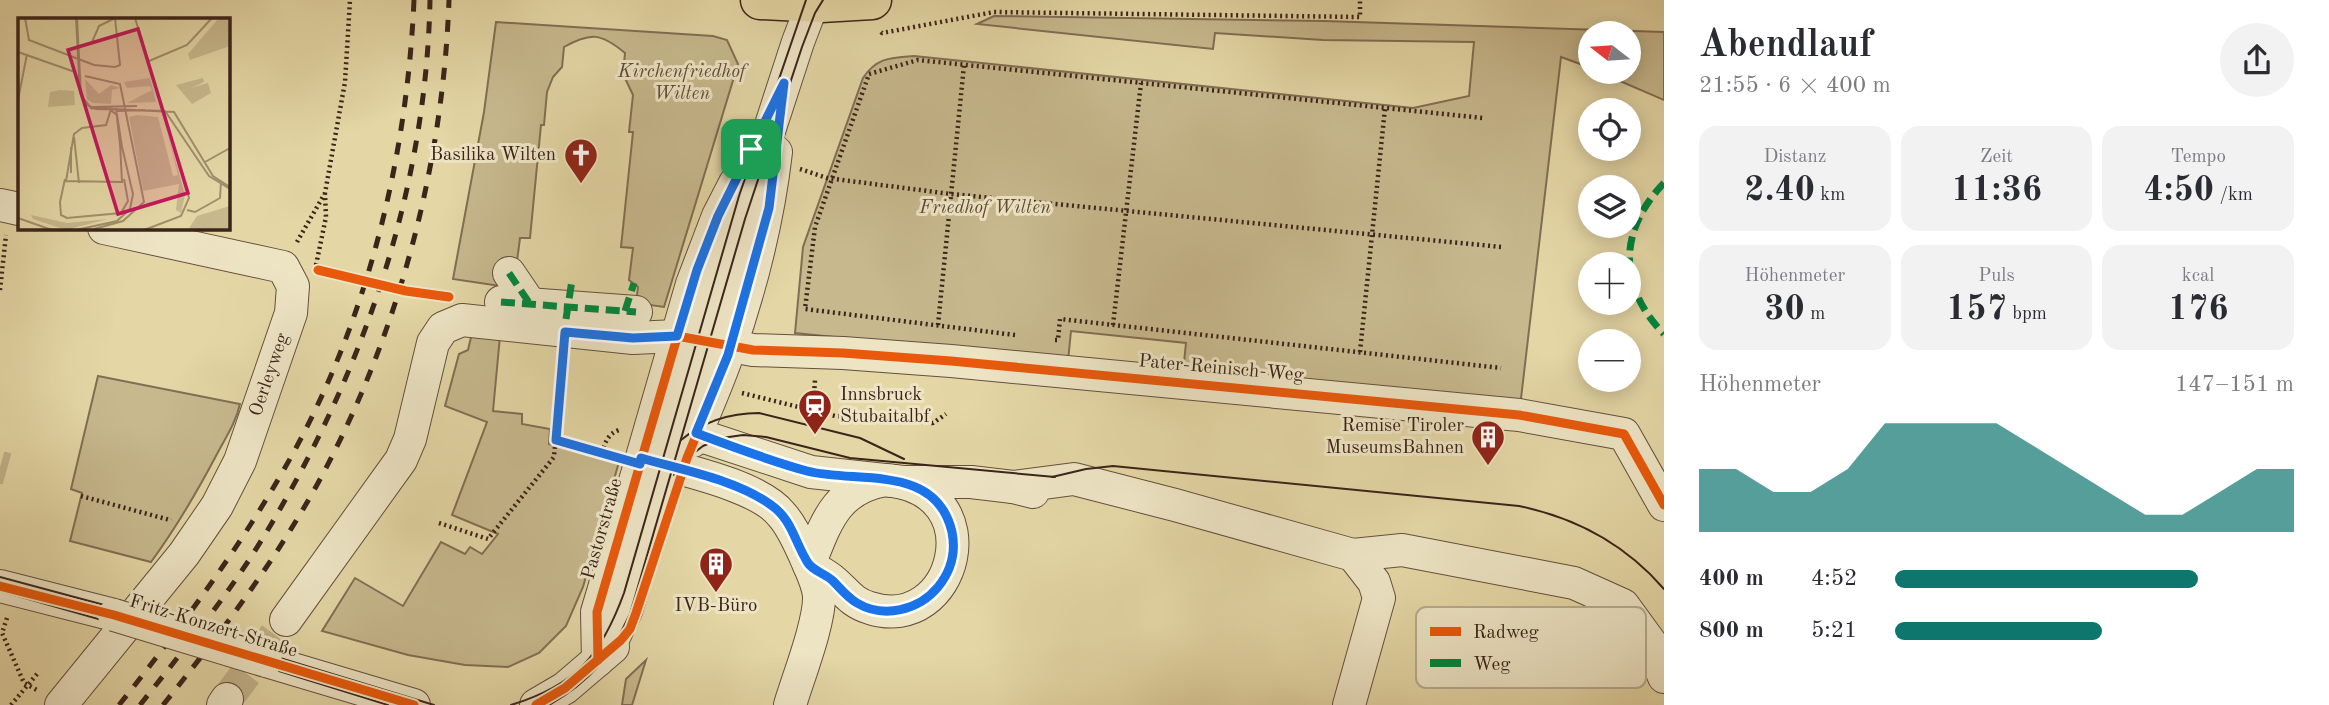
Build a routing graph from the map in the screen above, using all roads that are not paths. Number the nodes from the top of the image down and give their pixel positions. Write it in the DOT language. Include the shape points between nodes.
graph roads {
  1 [pos="760,0"];
  2 [pos="813,1"];
  3 [pos="877,14"];
  4 [pos="784,83"];
  5 [pos="109,229"];
  6 [pos="631,302"];
  7 [pos="568,309"];
  8 [pos="716,343"];
  9 [pos="676,428"];
  10 [pos="1651,460"];
  11 [pos="658,465"];
  12 [pos="811,472"];
  13 [pos="903,482"];
  14 [pos="1013,487"];
  15 [pos="1073,502"];
  16 [pos="1664,505"];
  17 [pos="824,532"];
  18 [pos="1353,555"];
  19 [pos="821,573"];
  20 [pos="0,586"];
  21 [pos="1624,607"];
  22 [pos="286,620"];
  23 [pos="1646,637"];
  24 [pos="598,660"];
  25 [pos="1664,677"];
  26 [pos="539,704"];
  27 [pos="61,705"];
  28 [pos="414,705"];
  29 [pos="790,705"];
  30 [pos="1349,705"];
  1 -- 2 [label="main road"];
  2 -- 3 [label="main road"];
  2 -- 4 [label="street, Pastorstraße"];
  4 -- 8 [label="street, Pastorstraße" via="769,208"];
  4 -- 8 [label="street, Pastorstraße" via="718,216 697,270"];
  5 -- 27 [label="street, Oerleyweg" via="283,267 293,286 291,313 240,461 216,506 184,554"];
  6 -- 7 [label="street"];
  7 -- 8 [label="street" via="633,338"];
  7 -- 22 [label="street" via="510,301 448,324 437,334 405,454"];
  8 -- 9 [label="street, Pastorstraße"];
  8 -- 9 [label="street, Pastorstraße"];
  8 -- 10 [label="street, Pater-Reinisch-Weg" via="1519,415 1624,433"];
  9 -- 11 [label="street, Pastorstraße"];
  9 -- 11 [label="street, Pastorstraße"];
  9 -- 12 [label="street"];
  10 -- 16 [label="street, Pater-Reinisch-Weg"];
  11 -- 19 [label="street" via="744,490 771,504"];
  11 -- 24 [label="street, Pastorstraße" via="597,612"];
  11 -- 24 [label="street, Pastorstraße" via="630,629"];
  12 -- 13 [label="street"];
  12 -- 17 [label="street" via="825,495"];
  13 -- 14 [label="street"];
  13 -- 17 [label="street" via="886,480 854,490 835,507"];
  13 -- 19 [label="street" via="922,489 939,504 954,542 944,579 930,596 890,611 873,609 858,604"];
  14 -- 15 [label="street"];
  14 -- 18 [label="street" via="1074,479"];
  17 -- 19 [label="street"];
  18 -- 21 [label="street" via="1402,550 1574,583"];
  18 -- 30 [label="street" via="1374,582 1379,598"];
  19 -- 29 [label="street" via="817,614"];
  20 -- 28 [label="street, Fritz-Konzert-Straße, bridge" via="114,615"];
  23 -- 25 [label="street"];
  24 -- 26 [label="street"];
}
